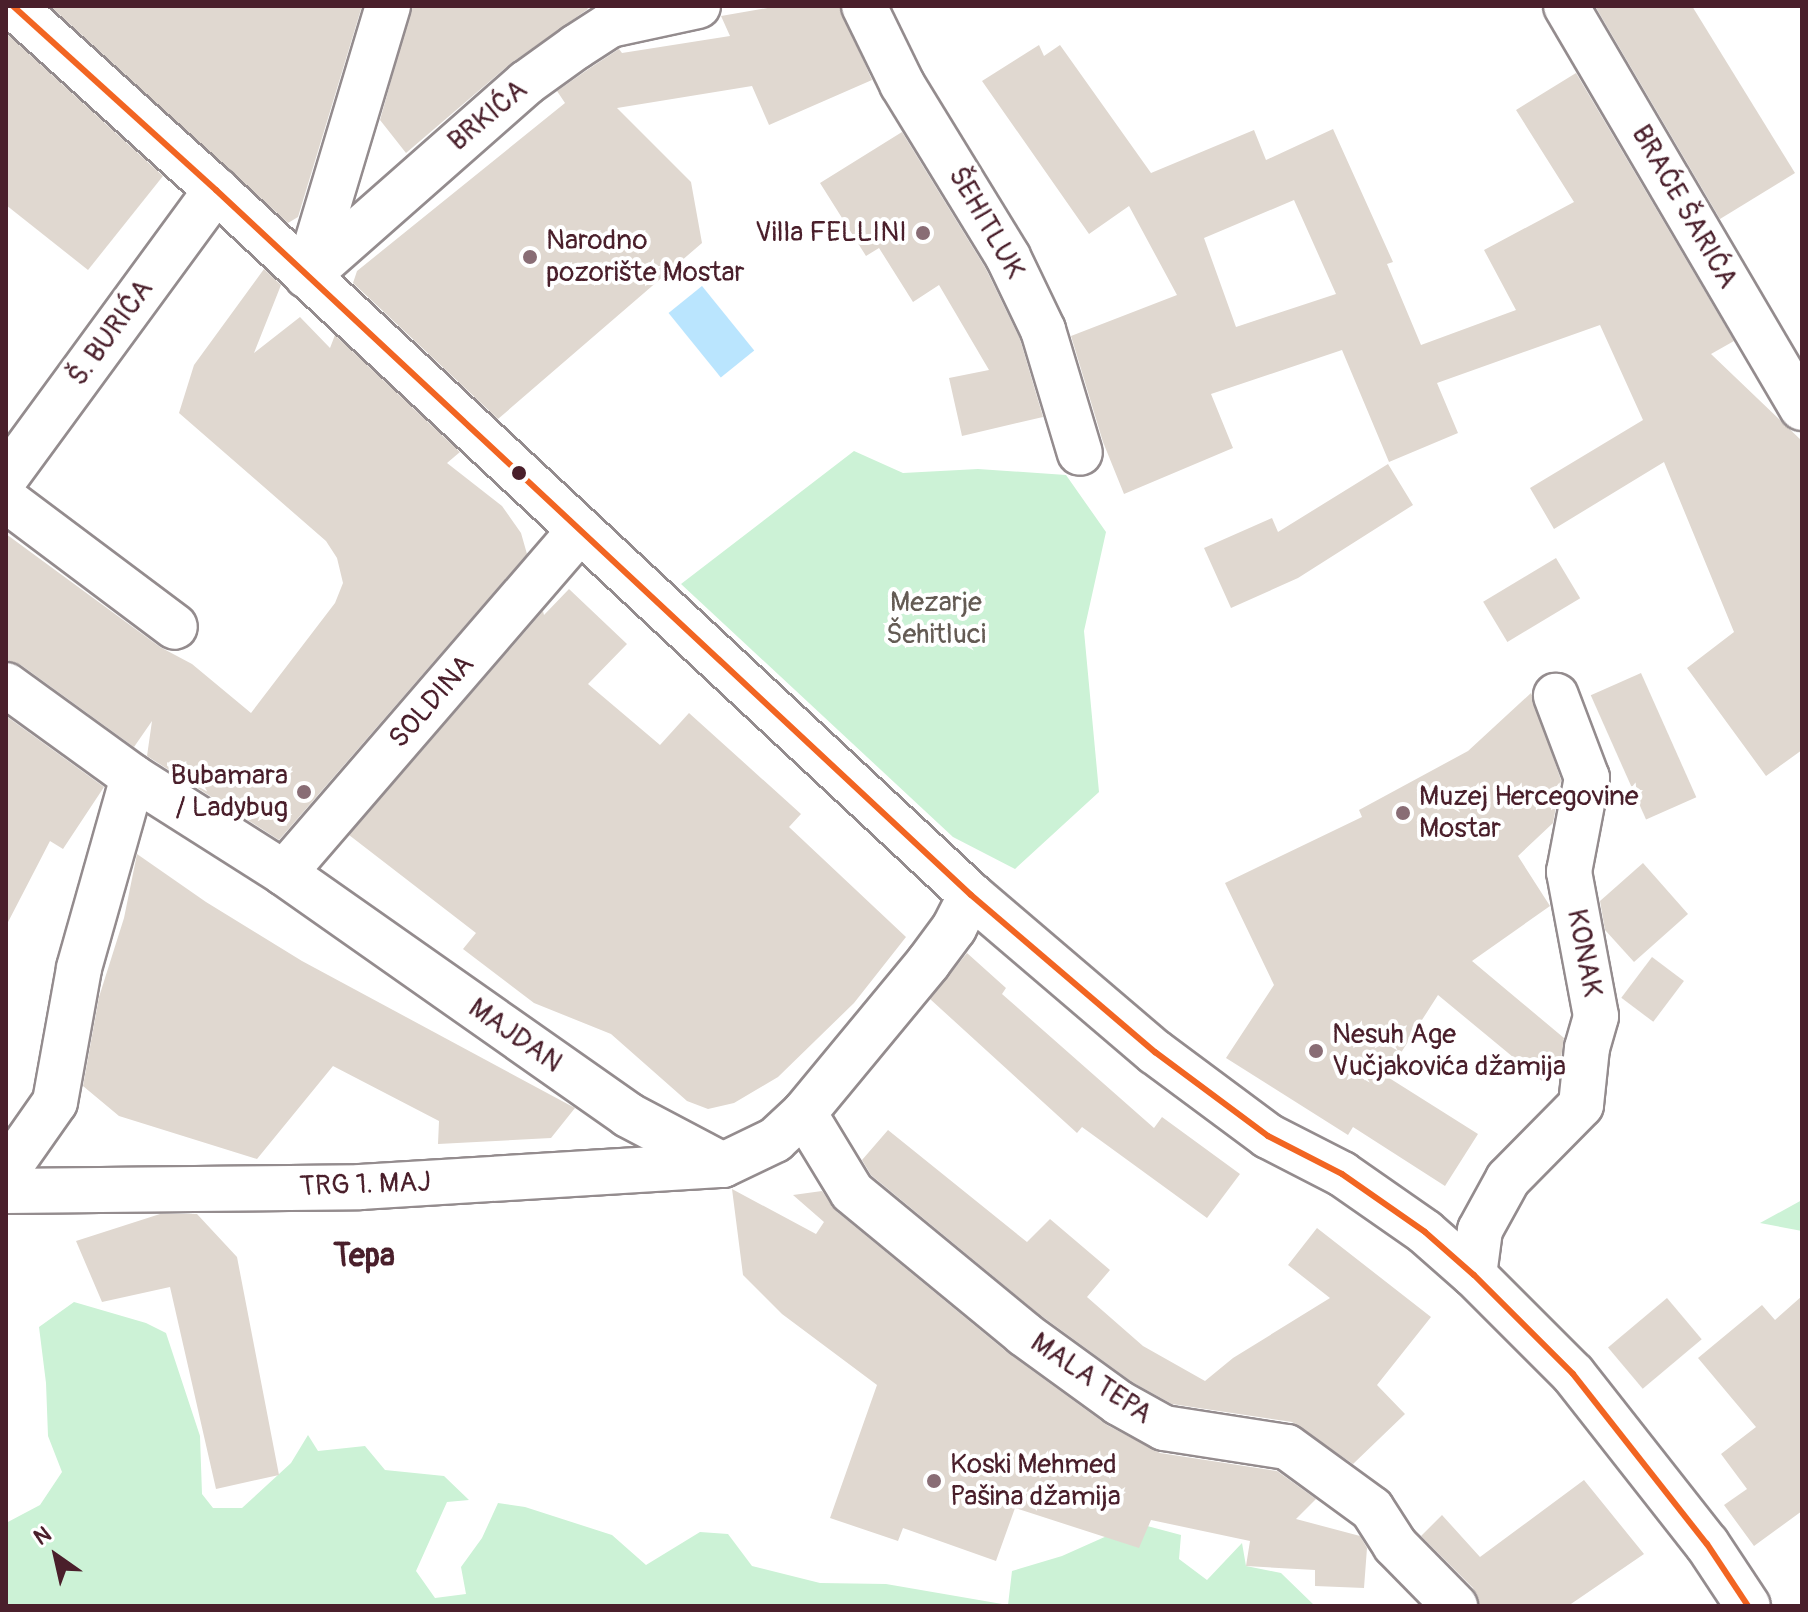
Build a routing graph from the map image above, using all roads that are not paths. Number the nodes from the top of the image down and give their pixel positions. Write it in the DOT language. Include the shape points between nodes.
graph roads {
  1 [pos="13,6"];
  2 [pos="388,6"];
  3 [pos="698,6"];
  4 [pos="864,6"];
  5 [pos="1566,6"];
  6 [pos="216,190"];
  7 [pos="307,276"];
  8 [pos="1802,408"];
  9 [pos="1080,453"];
  10 [pos="6,477"];
  11 [pos="6,500"];
  12 [pos="580,530"];
  13 [pos="175,627"];
  14 [pos="6,685"];
  15 [pos="1556,696"];
  16 [pos="133,777"];
  17 [pos="284,873"];
  18 [pos="971,895"];
  19 [pos="804,1113"];
  20 [pos="723,1165"];
  21 [pos="6,1172"];
  22 [pos="6,1191"];
  23 [pos="1474,1275"];
  24 [pos="1455,1606"];
  25 [pos="1748,1606"];
  1 -- 6 [label="street"];
  2 -- 7 [label="street"];
  3 -- 7 [label="street, BRKIĆA" via="610,25 576,47 526,83"];
  4 -- 9 [label="street, ŠEHITLUK" via="902,84 1008,257 1043,330"];
  5 -- 8 [label="street, BRAĆE ŠARIĆA"];
  6 -- 7 [label="street"];
  6 -- 10 [label="street, Š. BURIĆA"];
  7 -- 12 [label="street"];
  11 -- 13 [label="street"];
  12 -- 17 [label="street, SOLDINA"];
  12 -- 18 [label="street"];
  14 -- 16 [label="street, MAJDAN"];
  15 -- 23 [label="street, KONAK" via="1587,778 1569,872 1596,1016 1581,1105 1508,1179 1480,1230"];
  16 -- 17 [label="street, MAJDAN"];
  16 -- 21 [label="street" via="79,968 55,1102"];
  17 -- 20 [label="street, MAJDAN" via="628,1115"];
  18 -- 19 [label="street" via="928,963"];
  18 -- 23 [label="street" via="1155,1052 1268,1136 1342,1174 1425,1232"];
  19 -- 20 [label="street" via="775,1140"];
  19 -- 24 [label="street, MALA TEPA" via="852,1192 1024,1334 1119,1403 1164,1428 1287,1447 1372,1509 1395,1545"];
  20 -- 22 [label="street, TRG 1. MAJ" via="360,1187"];
  23 -- 25 [label="street" via="1573,1374 1707,1544"];
}
